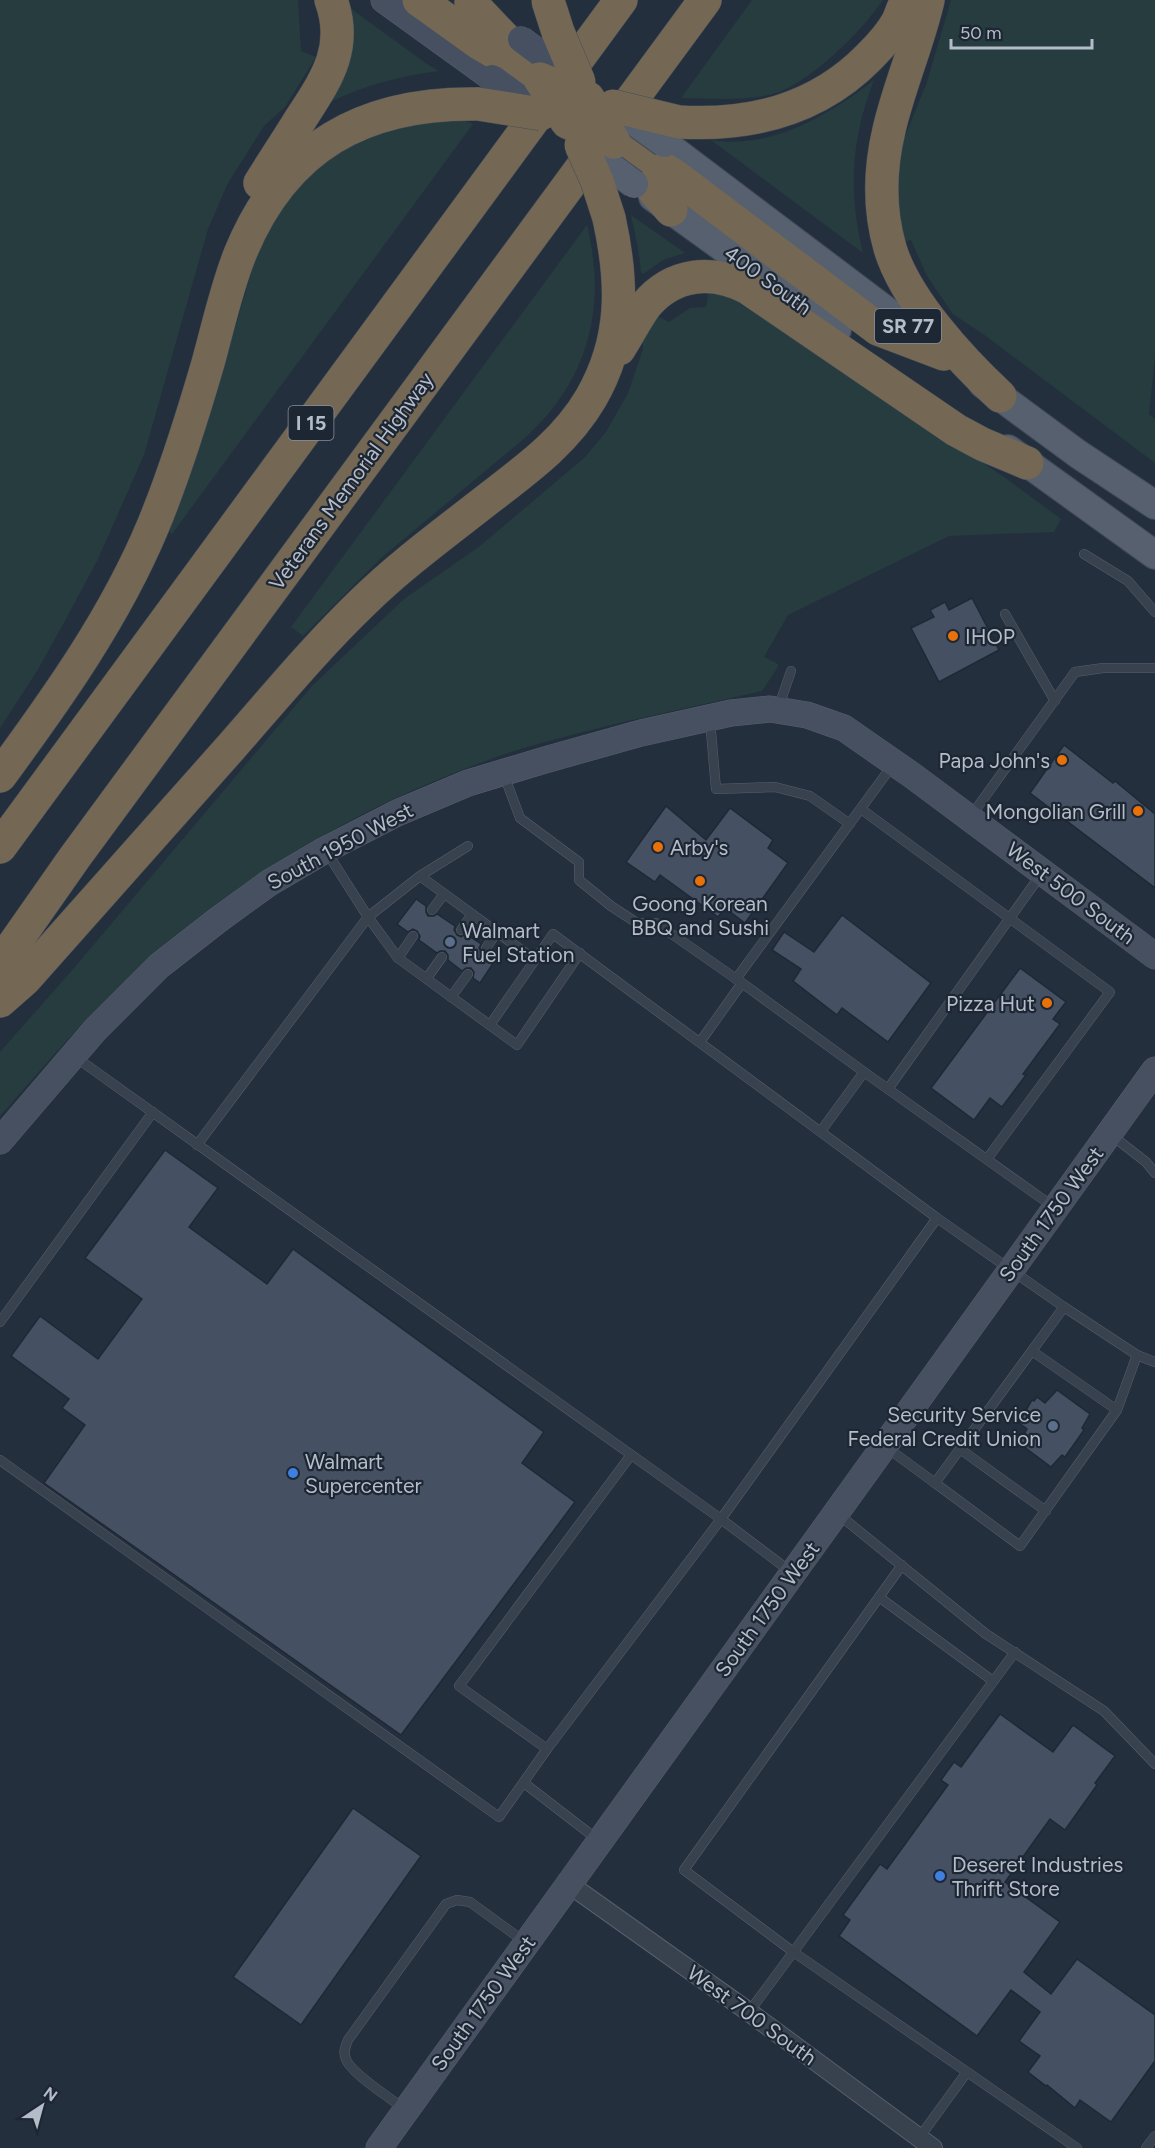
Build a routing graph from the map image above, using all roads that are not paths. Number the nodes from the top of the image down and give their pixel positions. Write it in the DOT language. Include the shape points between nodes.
graph roads {
  1 [pos="331,0"];
  2 [pos="384,0"];
  3 [pos="419,0"];
  4 [pos="548,0"];
  5 [pos="621,0"];
  6 [pos="705,0"];
  7 [pos="907,0"];
  8 [pos="928,0"];
  9 [pos="469,1"];
  10 [pos="502,66"];
  11 [pos="578,111"];
  12 [pos="654,157"];
  13 [pos="671,210"];
  14 [pos="944,354"];
  15 [pos="599,381"];
  16 [pos="200,390"];
  17 [pos="1000,396"];
  18 [pos="1027,463"];
  19 [pos="1155,505"];
  20 [pos="1083,554"];
  21 [pos="1155,555"];
  22 [pos="1155,612"];
  23 [pos="1005,614"];
  24 [pos="1155,668"];
  25 [pos="791,671"];
  26 [pos="1055,701"];
  27 [pos="774,709"];
  28 [pos="710,718"];
  29 [pos="894,763"];
  30 [pos="503,772"];
  31 [pos="0,776"];
  32 [pos="861,808"];
  33 [pos="970,818"];
  34 [pos="850,824"];
  35 [pos="468,846"];
  36 [pos="0,847"];
  37 [pos="325,850"];
  38 [pos="1043,872"];
  39 [pos="420,876"];
  40 [pos="444,894"];
  41 [pos="432,910"];
  42 [pos="472,914"];
  43 [pos="368,917"];
  44 [pos="1011,918"];
  45 [pos="461,930"];
  46 [pos="497,932"];
  47 [pos="413,936"];
  48 [pos="486,948"];
  49 [pos="580,953"];
  50 [pos="1155,956"];
  51 [pos="442,957"];
  52 [pos="398,958"];
  53 [pos="535,960"];
  54 [pos="0,964"];
  55 [pos="468,974"];
  56 [pos="427,978"];
  57 [pos="739,981"];
  58 [pos="452,997"];
  59 [pos="0,1001"];
  60 [pos="490,1025"];
  61 [pos="700,1042"];
  62 [pos="73,1056"];
  63 [pos="1155,1070"];
  64 [pos="864,1072"];
  65 [pos="888,1089"];
  66 [pos="153,1112"];
  67 [pos="820,1131"];
  68 [pos="1109,1133"];
  69 [pos="0,1141"];
  70 [pos="198,1145"];
  71 [pos="987,1159"];
  72 [pos="1150,1162"];
  73 [pos="1155,1173"];
  74 [pos="1055,1208"];
  75 [pos="938,1218"];
  76 [pos="1011,1269"];
  77 [pos="1064,1307"];
  78 [pos="0,1322"];
  79 [pos="1032,1351"];
  80 [pos="1137,1355"];
  81 [pos="1155,1362"];
  82 [pos="1117,1410"];
  83 [pos="884,1446"];
  84 [pos="960,1449"];
  85 [pos="631,1455"];
  86 [pos="0,1460"];
  87 [pos="935,1483"];
  88 [pos="836,1512"];
  89 [pos="1046,1512"];
  90 [pos="721,1519"];
  91 [pos="902,1564"];
  92 [pos="793,1573"];
  93 [pos="879,1597"];
  94 [pos="1014,1652"];
  95 [pos="993,1681"];
  96 [pos="547,1749"];
  97 [pos="1155,1764"];
  98 [pos="524,1783"];
  99 [pos="600,1841"];
  100 [pos="569,1884"];
  101 [pos="526,1943"];
  102 [pos="792,1951"];
  103 [pos="749,2012"];
  104 [pos="967,2072"];
  105 [pos="406,2111"];
  106 [pos="1155,2136"];
  107 [pos="926,2143"];
  108 [pos="379,2148"];
  109 [pos="1077,2148"];
  110 [pos="1146,2148"];
  1 -- 16 [label="highway" via="337,35 332,64 246,208 214,311"];
  2 -- 10 [label="main road"];
  3 -- 10 [label="highway"];
  4 -- 11 [label="highway, bridge"];
  5 -- 36 [label="highway, I 15"];
  6 -- 54 [label="highway, Veterans Memorial Highway"];
  7 -- 12 [label="highway" via="897,22 876,50 817,96 775,114 707,123"];
  8 -- 17 [label="highway" via="885,146 882,191 886,232 897,267 925,312 959,355"];
  9 -- 10 [label="highway"];
  10 -- 11 [label="highway, bridge"];
  10 -- 11 [label="main road, bridge"];
  10 -- 11 [label="highway, bridge" via="540,79"];
  10 -- 16 [label="highway" via="443,103 377,117 338,135 296,166 264,207 239,256"];
  11 -- 12 [label="highway, bridge"];
  11 -- 12 [label="main road, bridge"];
  11 -- 12 [label="highway, bridge" via="614,142"];
  11 -- 15 [label="highway, bridge" via="609,218 619,271 618,315"];
  12 -- 13 [label="highway"];
  12 -- 14 [label="highway" via="878,329"];
  13 -- 18 [label="main road, 400 South / SR 77"];
  14 -- 17 [label="main road, SR 77"];
  15 -- 18 [label="highway" via="655,297 688,278 723,278 748,288 956,430"];
  15 -- 59 [label="highway" via="577,418 547,452 402,566 328,637 25,979"];
  16 -- 31 [label="highway" via="165,497 115,604 72,677"];
  17 -- 19 [label="main road, SR 77"];
  18 -- 21 [label="main road, 400 South / SR 77"];
  20 -- 22 [label="lane" via="1128,581"];
  23 -- 26 [label="lane"];
  24 -- 26 [label="lane" via="1075,672"];
  25 -- 27 [label="lane"];
  26 -- 33 [label="lane"];
  27 -- 28 [label="main road, South 1950 West"];
  27 -- 29 [label="main road, West 500 South" via="844,728"];
  28 -- 30 [label="main road, South 1950 West"];
  28 -- 34 [label="lane" via="716,789 775,787 810,796"];
  29 -- 32 [label="lane"];
  29 -- 33 [label="main road, West 500 South"];
  30 -- 37 [label="main road, South 1950 West" via="397,813"];
  30 -- 57 [label="lane" via="520,818 579,862 579,880 637,923 656,923"];
  32 -- 34 [label="lane"];
  32 -- 44 [label="lane"];
  33 -- 38 [label="main road, West 500 South"];
  34 -- 57 [label="lane"];
  35 -- 39 [label="lane"];
  37 -- 43 [label="lane"];
  37 -- 62 [label="main road, South 1950 West" via="270,883 159,966"];
  38 -- 44 [label="lane"];
  38 -- 50 [label="main road, West 500 South"];
  39 -- 40 [label="lane"];
  39 -- 43 [label="lane"];
  40 -- 41 [label="lane"];
  40 -- 42 [label="lane"];
  42 -- 45 [label="lane"];
  42 -- 46 [label="lane"];
  43 -- 52 [label="lane"];
  43 -- 70 [label="lane"];
  44 -- 65 [label="lane"];
  44 -- 71 [label="lane" via="1110,992"];
  46 -- 48 [label="lane"];
  46 -- 53 [label="lane"];
  47 -- 52 [label="lane"];
  49 -- 53 [label="lane" via="553,934"];
  49 -- 60 [label="lane" via="517,1045"];
  49 -- 61 [label="lane"];
  51 -- 56 [label="lane"];
  52 -- 56 [label="lane"];
  53 -- 60 [label="lane"];
  55 -- 58 [label="lane"];
  56 -- 58 [label="lane"];
  57 -- 61 [label="lane"];
  57 -- 64 [label="lane"];
  58 -- 60 [label="lane"];
  61 -- 67 [label="lane"];
  62 -- 66 [label="lane"];
  62 -- 69 [label="main road, South 1950 West"];
  63 -- 68 [label="main road, South 1750 West"];
  64 -- 65 [label="lane"];
  64 -- 67 [label="lane"];
  65 -- 71 [label="lane"];
  66 -- 70 [label="lane"];
  66 -- 78 [label="lane"];
  67 -- 75 [label="lane"];
  68 -- 72 [label="lane"];
  68 -- 74 [label="main road, South 1750 West"];
  70 -- 85 [label="lane"];
  71 -- 74 [label="lane"];
  72 -- 73 [label="lane"];
  74 -- 76 [label="main road, South 1750 West"];
  75 -- 76 [label="lane"];
  75 -- 90 [label="lane"];
  76 -- 77 [label="lane"];
  76 -- 83 [label="main road, South 1750 West"];
  77 -- 79 [label="lane"];
  77 -- 80 [label="lane"];
  79 -- 82 [label="lane"];
  79 -- 84 [label="lane"];
  80 -- 81 [label="lane"];
  80 -- 82 [label="lane"];
  82 -- 89 [label="lane"];
  83 -- 87 [label="lane"];
  83 -- 88 [label="main road, South 1750 West"];
  84 -- 87 [label="lane"];
  84 -- 89 [label="lane"];
  85 -- 90 [label="lane"];
  85 -- 96 [label="lane" via="459,1686"];
  86 -- 98 [label="lane" via="499,1816"];
  87 -- 89 [label="lane" via="1020,1546"];
  88 -- 91 [label="lane"];
  88 -- 92 [label="main road, South 1750 West"];
  90 -- 92 [label="lane"];
  90 -- 96 [label="lane"];
  91 -- 93 [label="lane"];
  91 -- 94 [label="lane" via="986,1634"];
  92 -- 99 [label="main road, South 1750 West"];
  93 -- 95 [label="lane"];
  93 -- 102 [label="lane" via="684,1870"];
  94 -- 95 [label="lane"];
  94 -- 97 [label="lane" via="1104,1711"];
  95 -- 102 [label="lane"];
  96 -- 98 [label="lane"];
  98 -- 99 [label="lane"];
  99 -- 100 [label="main road, South 1750 West"];
  100 -- 101 [label="main road, South 1750 West"];
  100 -- 103 [label="street, West 700 South"];
  101 -- 105 [label="main road, South 1750 West"];
  101 -- 105 [label="lane" via="470,1902 457,1900 446,1904 348,2040 346,2060 353,2071"];
  102 -- 103 [label="lane"];
  102 -- 104 [label="lane"];
  103 -- 107 [label="street, West 700 South"];
  104 -- 107 [label="lane"];
  104 -- 109 [label="lane"];
  105 -- 108 [label="main road, South 1750 West"];
  106 -- 110 [label="lane"];
}
